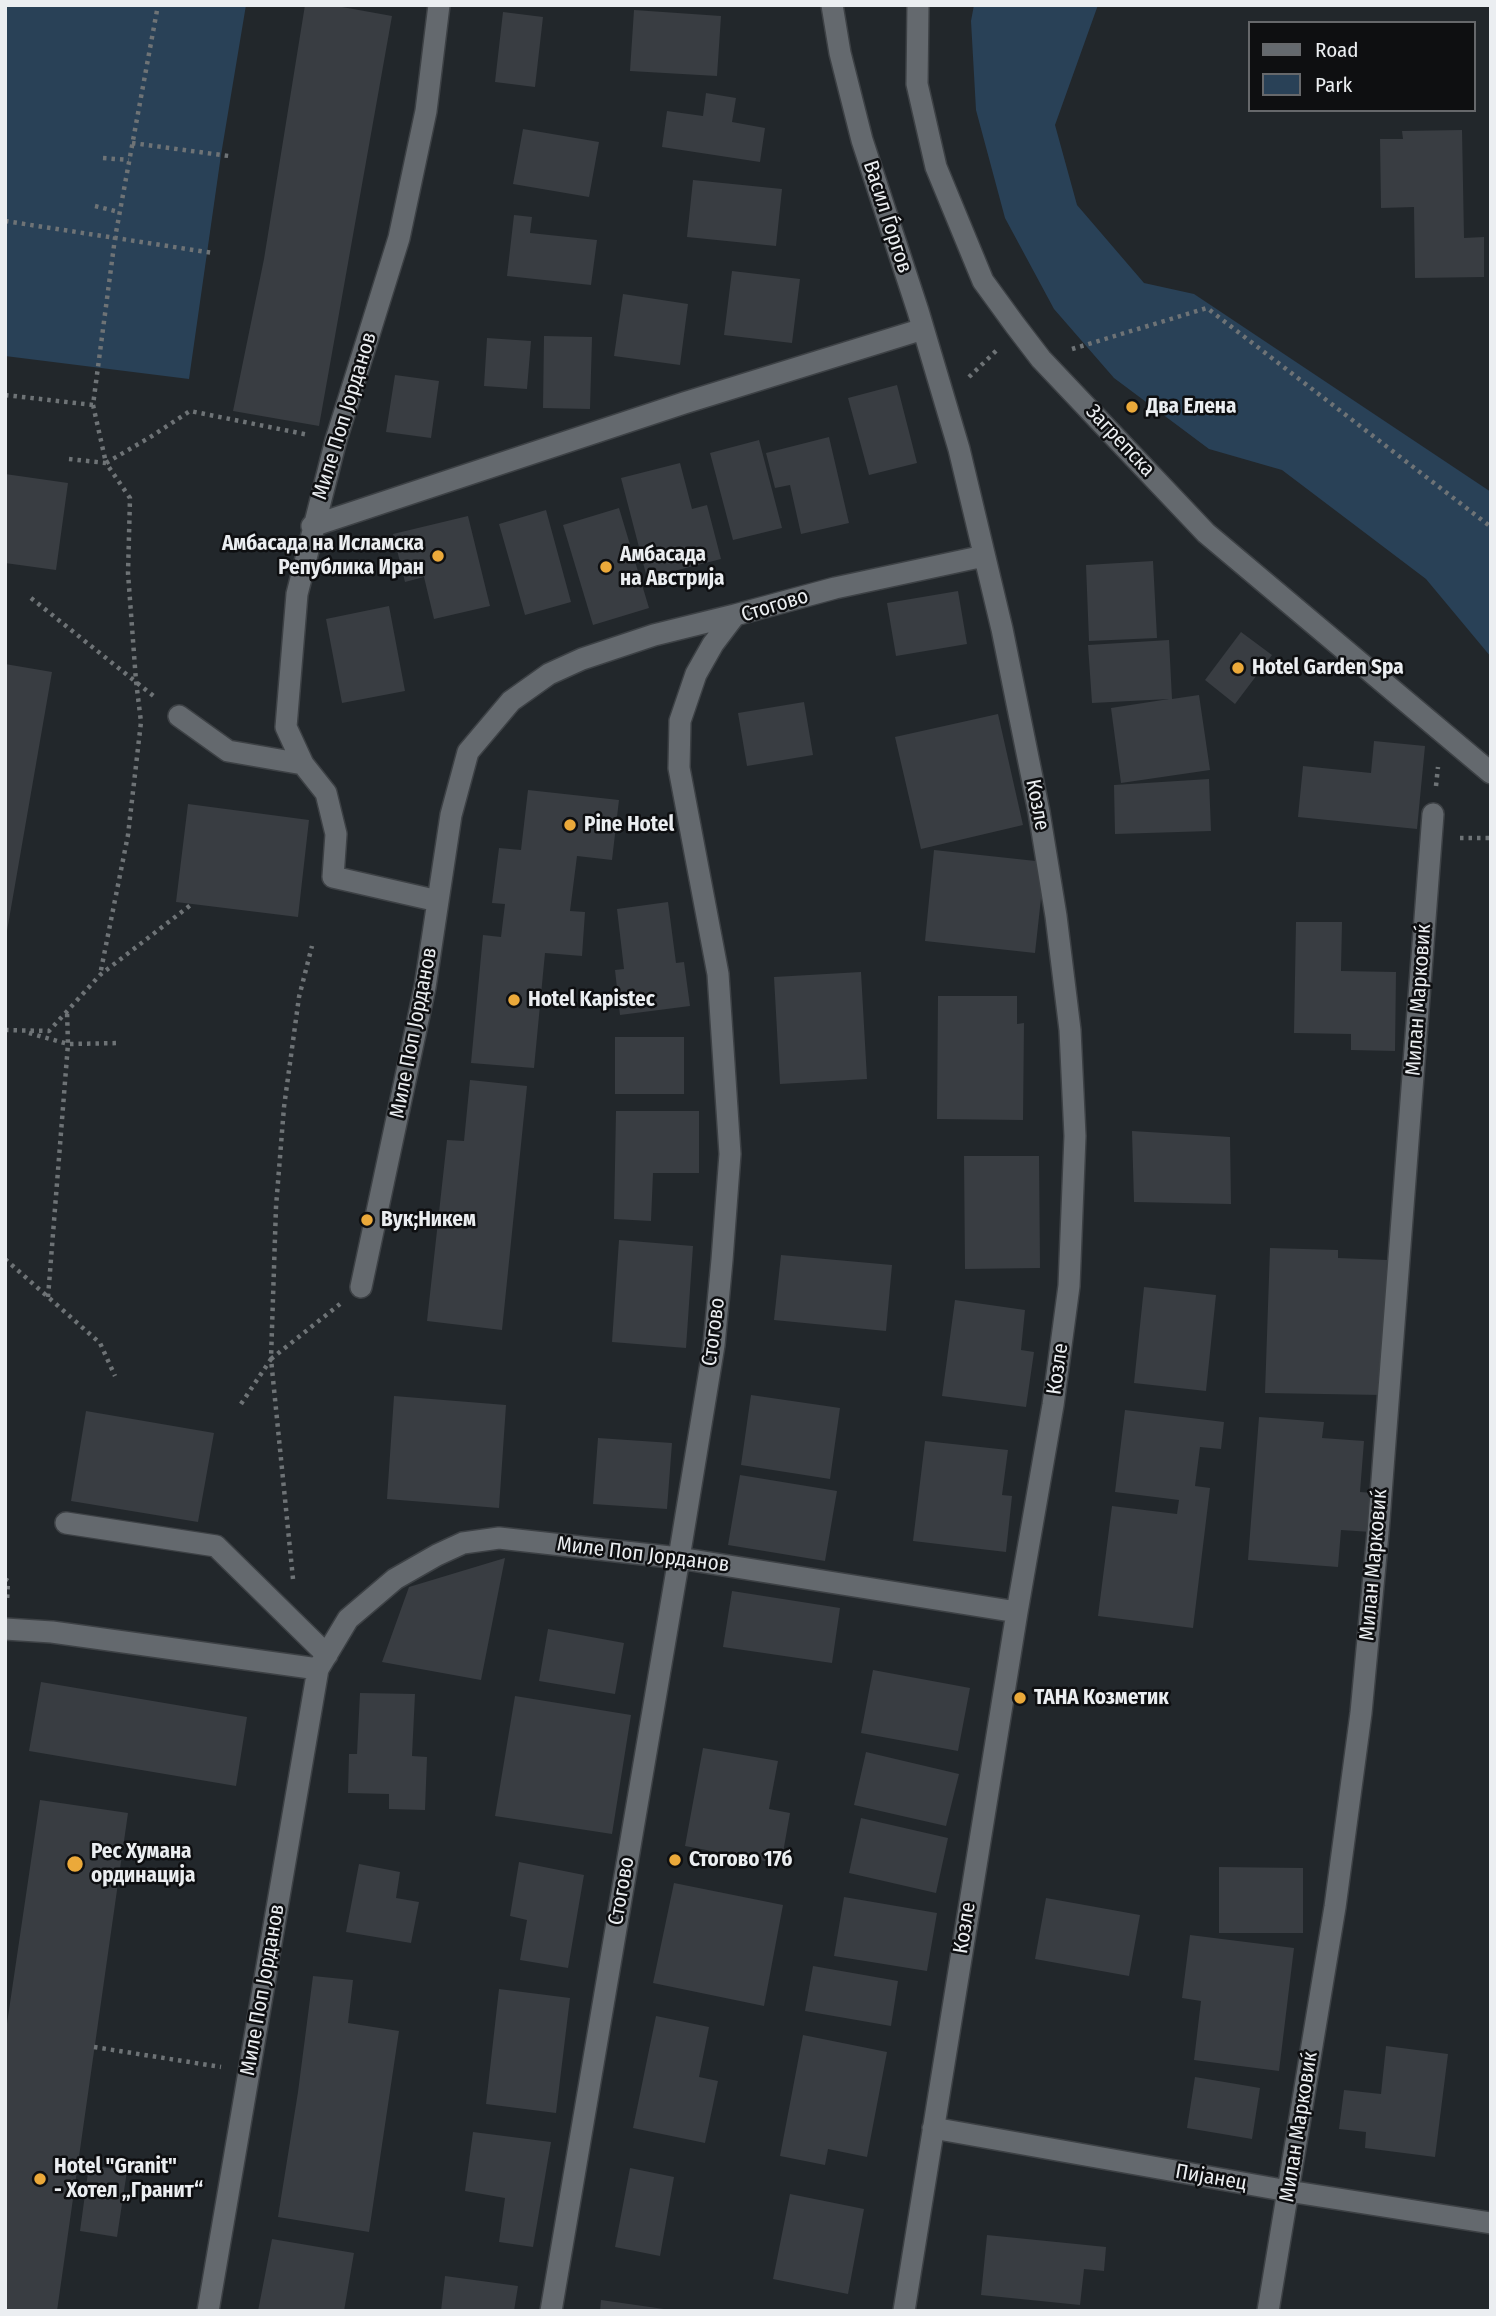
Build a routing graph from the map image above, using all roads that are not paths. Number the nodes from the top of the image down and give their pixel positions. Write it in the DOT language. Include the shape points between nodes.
graph roads {
  1 [pos="439,5"];
  2 [pos="832,5"];
  3 [pos="918,5"];
  4 [pos="923,329"];
  5 [pos="953,427"];
  6 [pos="312,526"];
  7 [pos="984,556"];
  8 [pos="734,615"];
  9 [pos="179,716"];
  10 [pos="303,764"];
  11 [pos="1491,773"];
  12 [pos="1433,814"];
  13 [pos="438,901"];
  14 [pos="361,1287"];
  15 [pos="66,1523"];
  16 [pos="679,1558"];
  17 [pos="1017,1612"];
  18 [pos="5,1629"];
  19 [pos="323,1662"];
  20 [pos="933,2128"];
  21 [pos="1288,2191"];
  22 [pos="1491,2223"];
  23 [pos="208,2311"];
  24 [pos="551,2311"];
  25 [pos="904,2311"];
  26 [pos="1268,2311"];
  1 -- 6 [label="street, Миле Поп Јорданов" via="426,111 399,238"];
  2 -- 4 [label="street, Васил Ѓоргов" via="862,140"];
  3 -- 11 [label="street, Загрепска" via="917,84 936,167 982,281 1041,359 1206,533"];
  4 -- 5 [label="street, Васил Ѓоргов"];
  4 -- 6 [label="street"];
  5 -- 7 [label="street, Козле"];
  6 -- 10 [label="street, Миле Поп Јорданов" via="297,594 286,727"];
  7 -- 8 [label="street, Стогово"];
  7 -- 17 [label="street, Козле" via="1039,811 1056,916 1070,1030 1075,1136 1069,1286"];
  8 -- 13 [label="street, Миле Поп Јорданов" via="582,659 549,674 511,701 468,751 451,815"];
  8 -- 16 [label="street, Стогово" via="696,674 680,721 679,768 718,974 730,1154 713,1346"];
  9 -- 10 [label="street" via="228,751"];
  10 -- 13 [label="street, Миле Поп Јорданов" via="326,793 336,835 333,877"];
  12 -- 21 [label="street, Милан Марковиќ" via="1361,1713 1335,1907"];
  13 -- 14 [label="street, Миле Поп Јорданов" via="425,987"];
  15 -- 19 [label="street" via="216,1546 297,1626"];
  16 -- 17 [label="street, Миле Поп Јорданов"];
  16 -- 19 [label="street, Миле Поп Јорданов" via="499,1538 463,1543 395,1579 348,1619"];
  16 -- 24 [label="street, Стогово"];
  17 -- 20 [label="street, Козле"];
  18 -- 19 [label="street"];
  19 -- 23 [label="street, Миле Поп Јорданов"];
  20 -- 21 [label="street, Пијанец"];
  20 -- 25 [label="street, Козле"];
  21 -- 22 [label="street, Пијанец"];
  21 -- 26 [label="street, Милан Марковиќ"];
}
